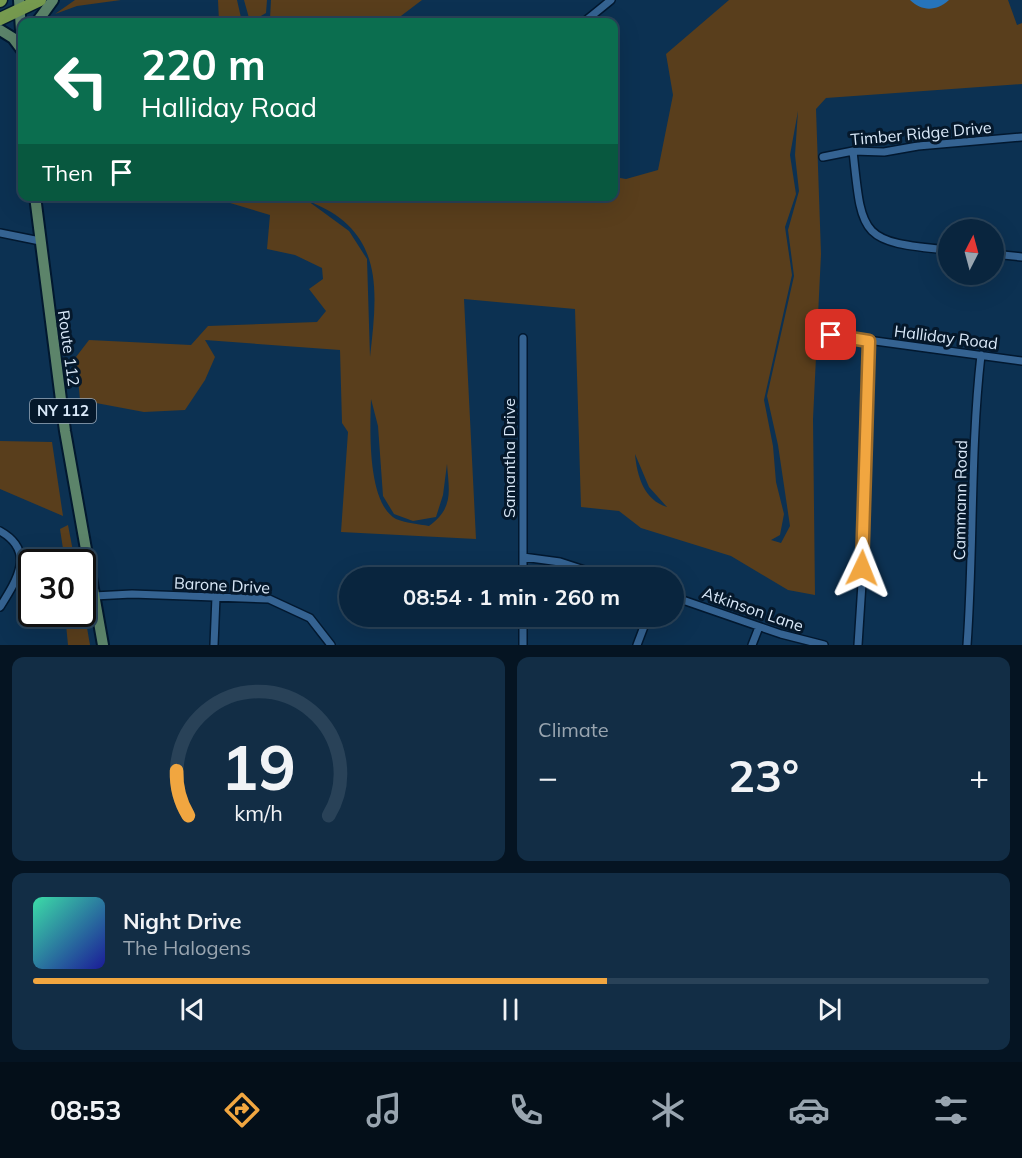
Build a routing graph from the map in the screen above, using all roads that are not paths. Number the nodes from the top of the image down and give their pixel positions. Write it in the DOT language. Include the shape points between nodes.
graph roads {
  1 [pos="40,0"];
  2 [pos="53,0"];
  3 [pos="597,0"];
  4 [pos="611,0"];
  5 [pos="19,5"];
  6 [pos="602,7"];
  7 [pos="40,18"];
  8 [pos="589,18"];
  9 [pos="0,19"];
  10 [pos="0,30"];
  11 [pos="18,45"];
  12 [pos="1022,137"];
  13 [pos="853,151"];
  14 [pos="823,158"];
  15 [pos="36,201"];
  16 [pos="0,233"];
  17 [pos="40,241"];
  18 [pos="938,249"];
  19 [pos="1004,255"];
  20 [pos="1022,256"];
  21 [pos="831,335"];
  22 [pos="523,338"];
  23 [pos="869,341"];
  24 [pos="981,355"];
  25 [pos="1022,361"];
  26 [pos="0,531"];
  27 [pos="86,549"];
  28 [pos="523,556"];
  29 [pos="523,567"];
  30 [pos="575,567"];
  31 [pos="96,596"];
  32 [pos="216,597"];
  33 [pos="684,601"];
  34 [pos="0,607"];
  35 [pos="96,607"];
  36 [pos="523,627"];
  37 [pos="644,627"];
  38 [pos="759,627"];
  39 [pos="103,645"];
  40 [pos="214,645"];
  41 [pos="331,645"];
  42 [pos="523,645"];
  43 [pos="637,645"];
  44 [pos="752,645"];
  45 [pos="824,645"];
  46 [pos="858,645"];
  47 [pos="968,645"];
  1 -- 5 [label="highway"];
  2 -- 7 [label="main road"];
  3 -- 6 [label="street"];
  4 -- 6 [label="street"];
  5 -- 9 [label="highway"];
  6 -- 8 [label="street"];
  10 -- 11 [label="main road"];
  12 -- 13 [label="street, Timber Ridge Drive" via="884,152"];
  13 -- 14 [label="street, Timber Ridge Drive"];
  13 -- 18 [label="street" via="859,204 869,230 886,242"];
  15 -- 17 [label="main road, Route 112 / NY 112"];
  16 -- 17 [label="street"];
  17 -- 27 [label="main road, Route 112 / NY 112" via="65,431"];
  19 -- 20 [label="street"];
  21 -- 23 [label="street, Halliday Road"];
  22 -- 28 [label="street, Samantha Drive"];
  23 -- 24 [label="street, Halliday Road"];
  23 -- 46 [label="street"];
  24 -- 25 [label="street, Halliday Road"];
  24 -- 47 [label="street, Cammann Road" via="975,407"];
  26 -- 34 [label="street" via="10,536 19,549 21,569"];
  28 -- 29 [label="street, Samantha Drive"];
  28 -- 30 [label="street"];
  31 -- 32 [label="street, Barone Drive"];
  32 -- 40 [label="street"];
  32 -- 41 [label="street, Barone Drive" via="269,599 289,606 310,618"];
  33 -- 38 [label="street, Atkinson Lane"];
  35 -- 39 [label="main road, Route 112 / NY 112"];
  36 -- 42 [label="street"];
  37 -- 43 [label="street"];
  38 -- 44 [label="street"];
  38 -- 45 [label="street, Atkinson Lane"];
}
